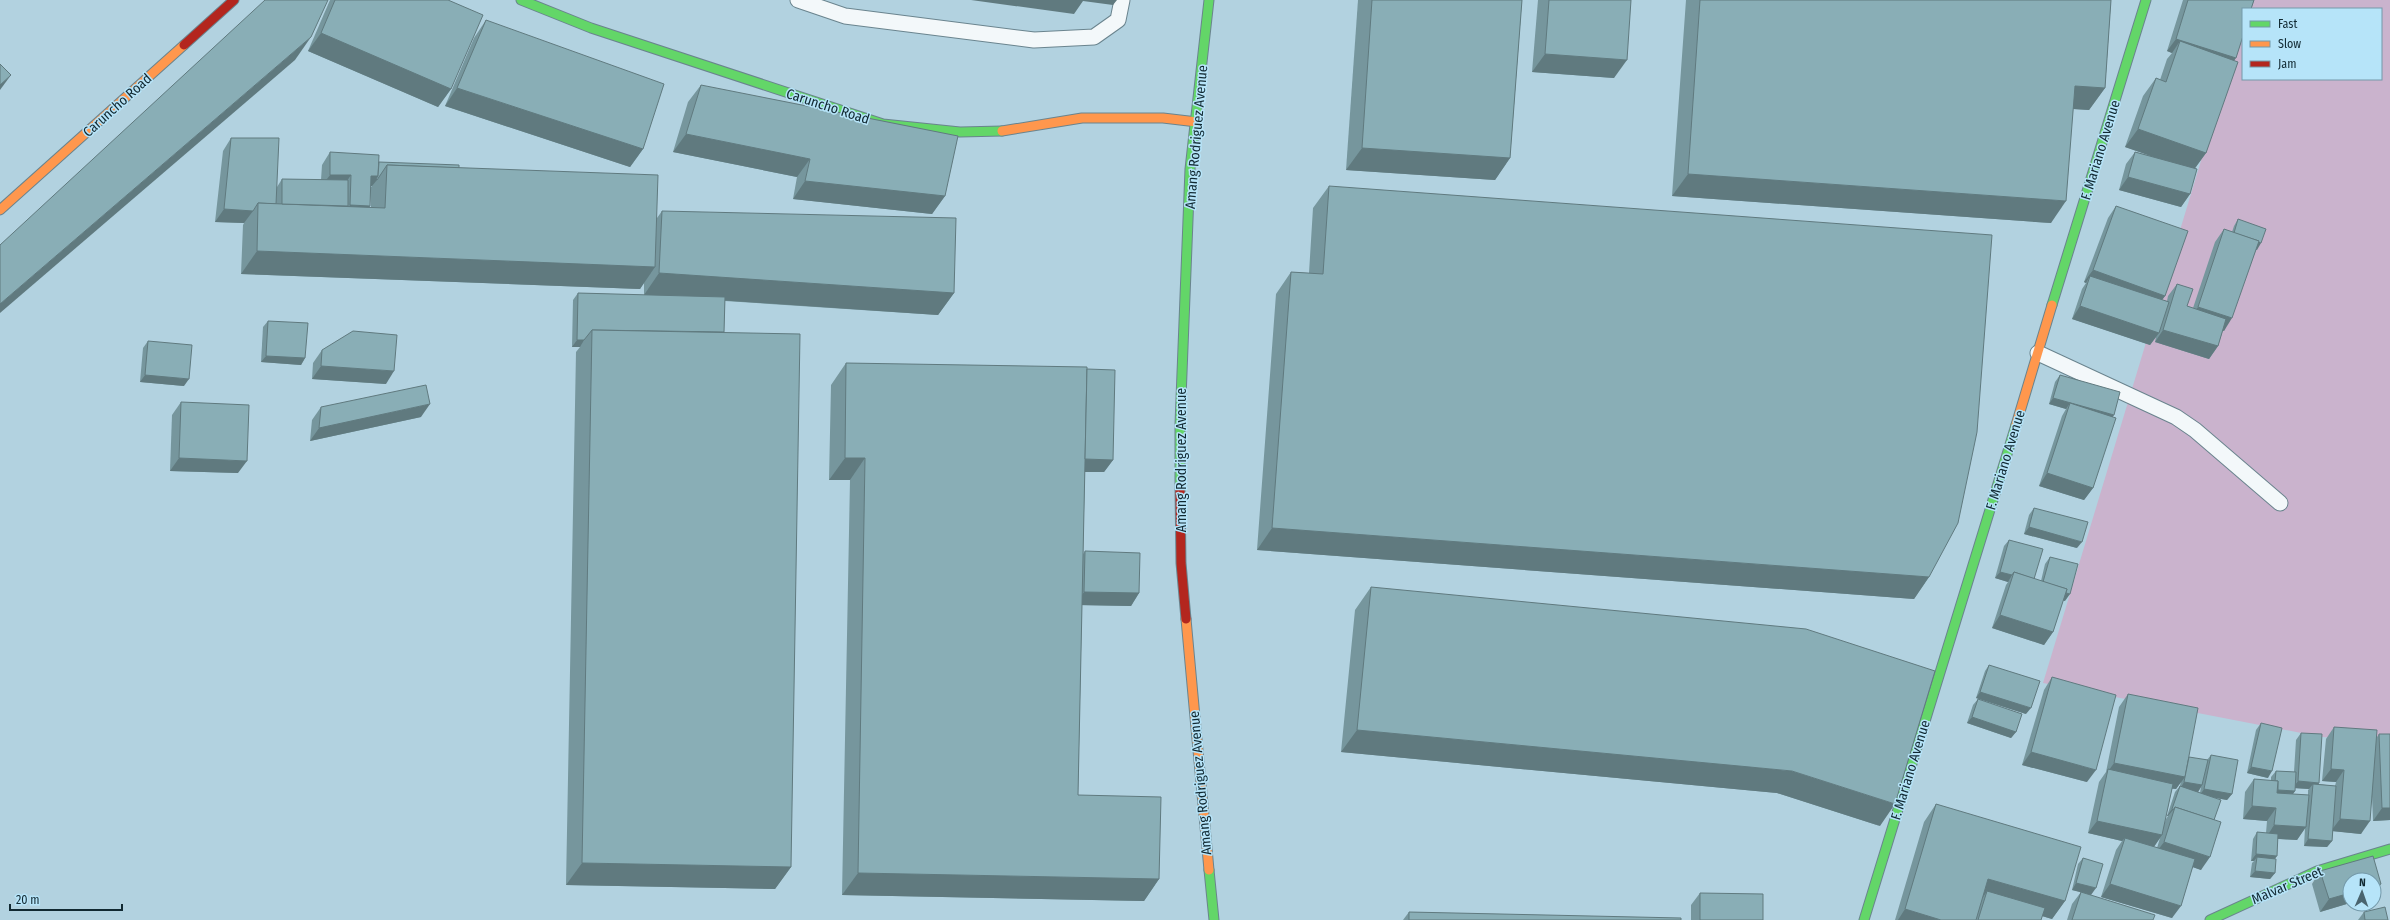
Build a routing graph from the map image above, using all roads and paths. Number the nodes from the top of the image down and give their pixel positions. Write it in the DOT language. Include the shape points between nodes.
graph roads {
  1 [pos="234,0"];
  2 [pos="521,0"];
  3 [pos="798,0"];
  4 [pos="1122,0"];
  5 [pos="1209,0"];
  6 [pos="2146,0"];
  7 [pos="1197,122"];
  8 [pos="0,210"];
  9 [pos="2038,353"];
  10 [pos="2280,503"];
  11 [pos="2390,849"];
  12 [pos="1214,920"];
  13 [pos="1864,920"];
  14 [pos="2210,920"];
  1 -- 8 [label="street, Caruncho Road"];
  2 -- 7 [label="street, Caruncho Road" via="592,28 883,124 960,132 1004,131 1082,118 1163,118"];
  3 -- 4 [label="lane" via="845,16 1034,40 1094,37 1118,20"];
  5 -- 7 [label="street, Amang Rodriguez Avenue"];
  6 -- 9 [label="street, F. Mariano Avenue"];
  7 -- 12 [label="street, Amang Rodriguez Avenue" via="1190,170 1181,357 1181,563"];
  9 -- 10 [label="lane" via="2176,417 2195,430"];
  9 -- 13 [label="street, F. Mariano Avenue"];
  11 -- 14 [label="street, Malvar Street" via="2317,871"];
}
